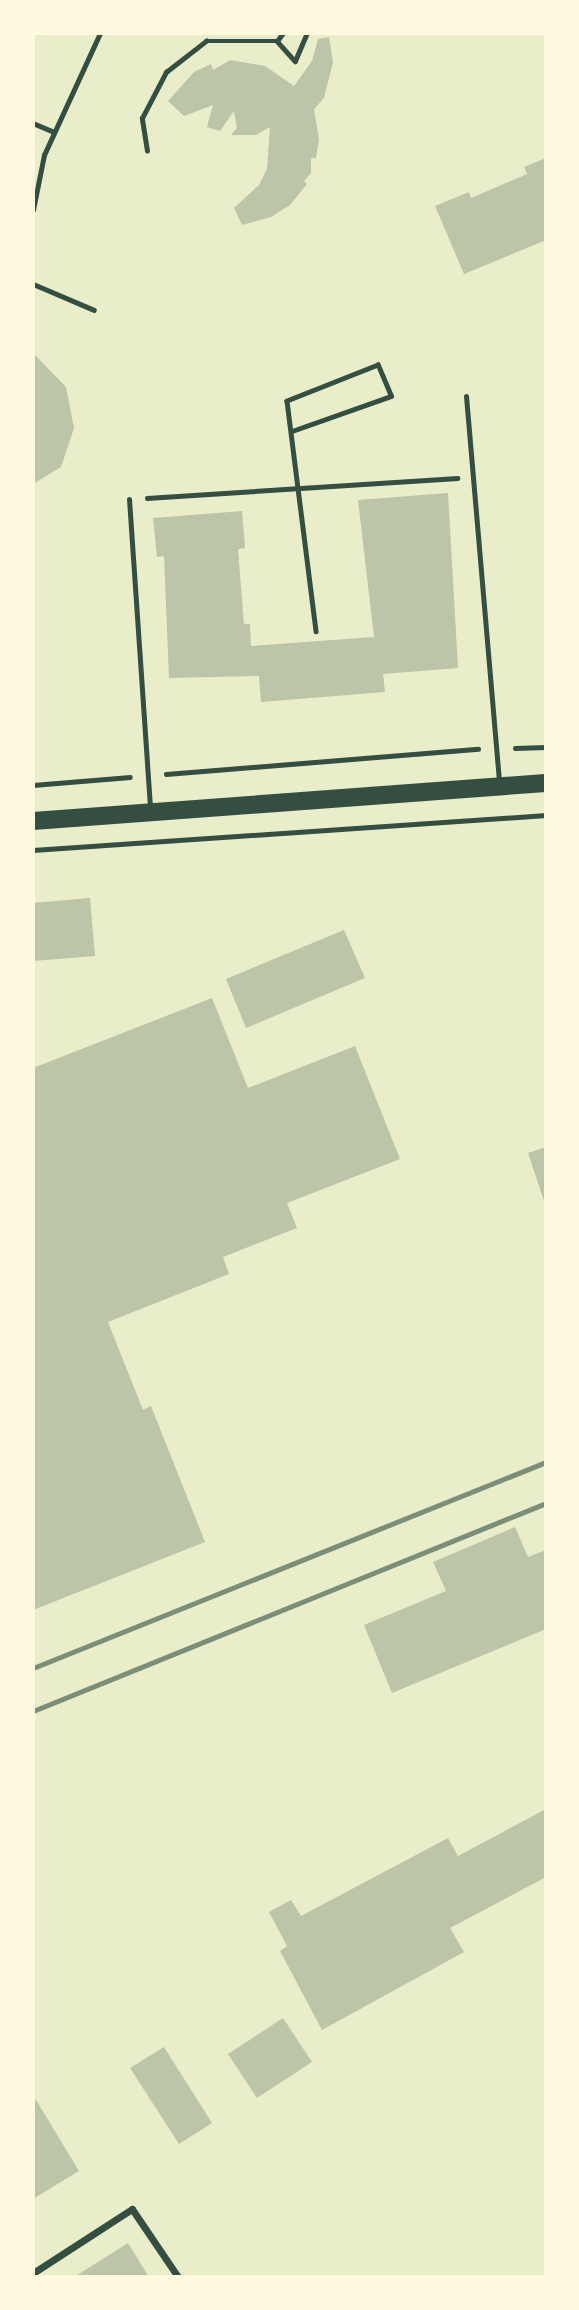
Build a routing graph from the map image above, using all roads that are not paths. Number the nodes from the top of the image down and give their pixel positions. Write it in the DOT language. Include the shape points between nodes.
graph roads {
  1 [pos="33,284"];
  2 [pos="94,310"];
  3 [pos="466,396"];
  4 [pos="129,499"];
  5 [pos="546,783"];
  6 [pos="500,785"];
  7 [pos="150,811"];
  8 [pos="33,821"];
  9 [pos="33,2273"];
  10 [pos="178,2277"];
  1 -- 2 [label="lane"];
  3 -- 6 [label="lane"];
  4 -- 7 [label="lane"];
  5 -- 6 [label="main road"];
  6 -- 7 [label="main road"];
  7 -- 8 [label="main road"];
  9 -- 10 [label="street" via="132,2209"];
}
